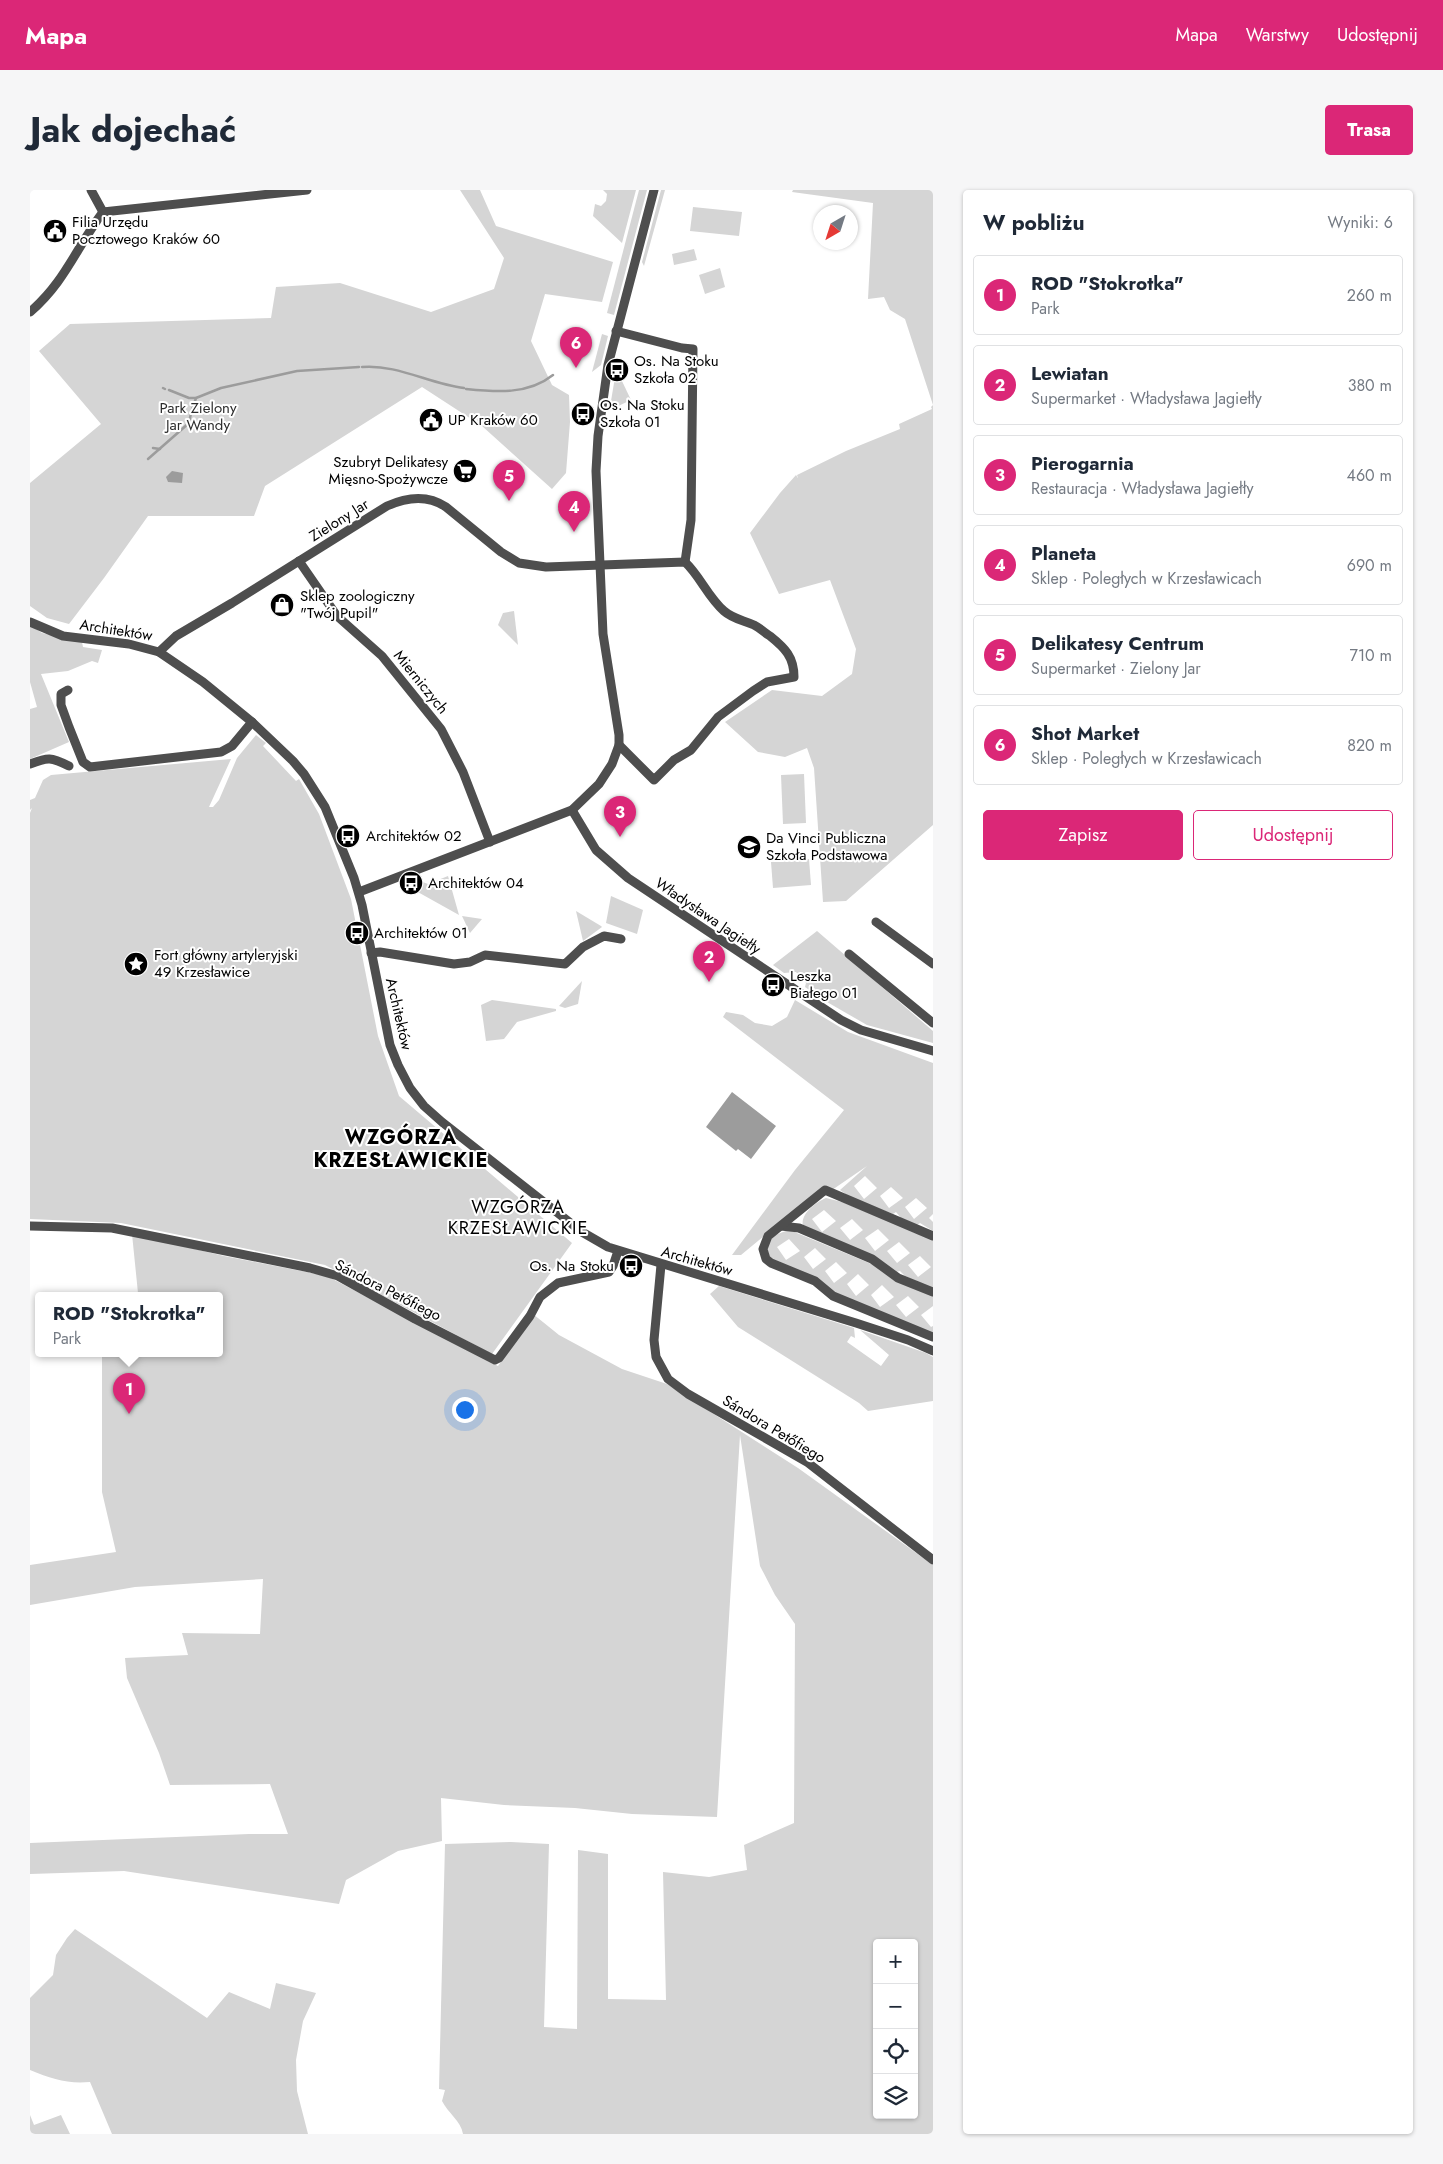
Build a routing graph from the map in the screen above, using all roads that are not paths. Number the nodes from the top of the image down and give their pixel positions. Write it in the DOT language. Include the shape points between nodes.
graph roads {
  1 [pos="91,190"];
  2 [pos="307,190"];
  3 [pos="654,190"];
  4 [pos="103,212"];
  5 [pos="30,312"];
  6 [pos="616,331"];
  7 [pos="299,561"];
  8 [pos="685,562"];
  9 [pos="599,565"];
  10 [pos="30,622"];
  11 [pos="159,652"];
  12 [pos="68,690"];
  13 [pos="252,722"];
  14 [pos="619,745"];
  15 [pos="30,764"];
  16 [pos="69,766"];
  17 [pos="572,810"];
  18 [pos="490,842"];
  19 [pos="359,892"];
  20 [pos="876,922"];
  21 [pos="621,939"];
  22 [pos="371,953"];
  23 [pos="849,954"];
  24 [pos="933,964"];
  25 [pos="933,1023"];
  26 [pos="933,1052"];
  27 [pos="798,1212"];
  28 [pos="30,1226"];
  29 [pos="781,1226"];
  30 [pos="798,1228"];
  31 [pos="933,1236"];
  32 [pos="618,1251"];
  33 [pos="661,1265"];
  34 [pos="933,1292"];
  35 [pos="933,1337"];
  36 [pos="933,1351"];
  37 [pos="933,1560"];
  1 -- 4 [label="street"];
  2 -- 4 [label="street"];
  3 -- 6 [label="street"];
  4 -- 5 [label="street" via="57,285"];
  6 -- 8 [label="street" via="693,349 692,520"];
  6 -- 9 [label="street" via="605,377 598,436"];
  7 -- 9 [label="street, Zielony Jar" via="396,502 427,498 446,507 519,563"];
  7 -- 11 [label="street, Zielony Jar" via="176,636"];
  7 -- 18 [label="street, Mierniczych" via="336,616 382,656 441,729"];
  8 -- 9 [label="street, Zielony Jar"];
  8 -- 14 [label="street" via="721,609 732,618 756,626 784,647 794,665 794,677 767,682 753,691 718,717 691,750 674,760 654,780"];
  9 -- 14 [label="street" via="603,634"];
  10 -- 11 [label="street, Architektów" via="63,636 128,644"];
  11 -- 13 [label="street, Architektów"];
  12 -- 13 [label="street" via="61,694 61,705 84,762 90,767 221,752 232,746"];
  13 -- 19 [label="street, Architektów" via="293,761 314,788 329,815"];
  14 -- 17 [label="street" via="599,784"];
  15 -- 16 [label="street" via="51,758"];
  17 -- 18 [label="street"];
  17 -- 26 [label="street, Władysława Jagiełły" via="596,850 652,896 841,1020 861,1030"];
  18 -- 19 [label="street"];
  19 -- 22 [label="street, Architektów"];
  20 -- 24 [label="street"];
  21 -- 22 [label="street" via="604,936 576,951 565,964 485,956 454,964"];
  22 -- 32 [label="street, Architektów" via="390,1045 401,1073 416,1097 442,1122 582,1232"];
  23 -- 25 [label="street"];
  27 -- 29 [label="street"];
  27 -- 30 [label="street"];
  27 -- 31 [label="street" via="825,1190"];
  28 -- 32 [label="street, Sándora Petőfiego" via="112,1228 338,1276 495,1360 530,1316 540,1297 558,1283 609,1272"];
  29 -- 30 [label="street"];
  29 -- 35 [label="street" via="764,1242 764,1256 772,1263 814,1281 833,1296"];
  30 -- 34 [label="street" via="872,1259 898,1278"];
  32 -- 33 [label="street, Architektów"];
  33 -- 36 [label="street, Architektów" via="856,1323"];
  33 -- 37 [label="street, Sándora Petőfiego" via="654,1340 656,1357 668,1379 688,1394 807,1462"];
}
